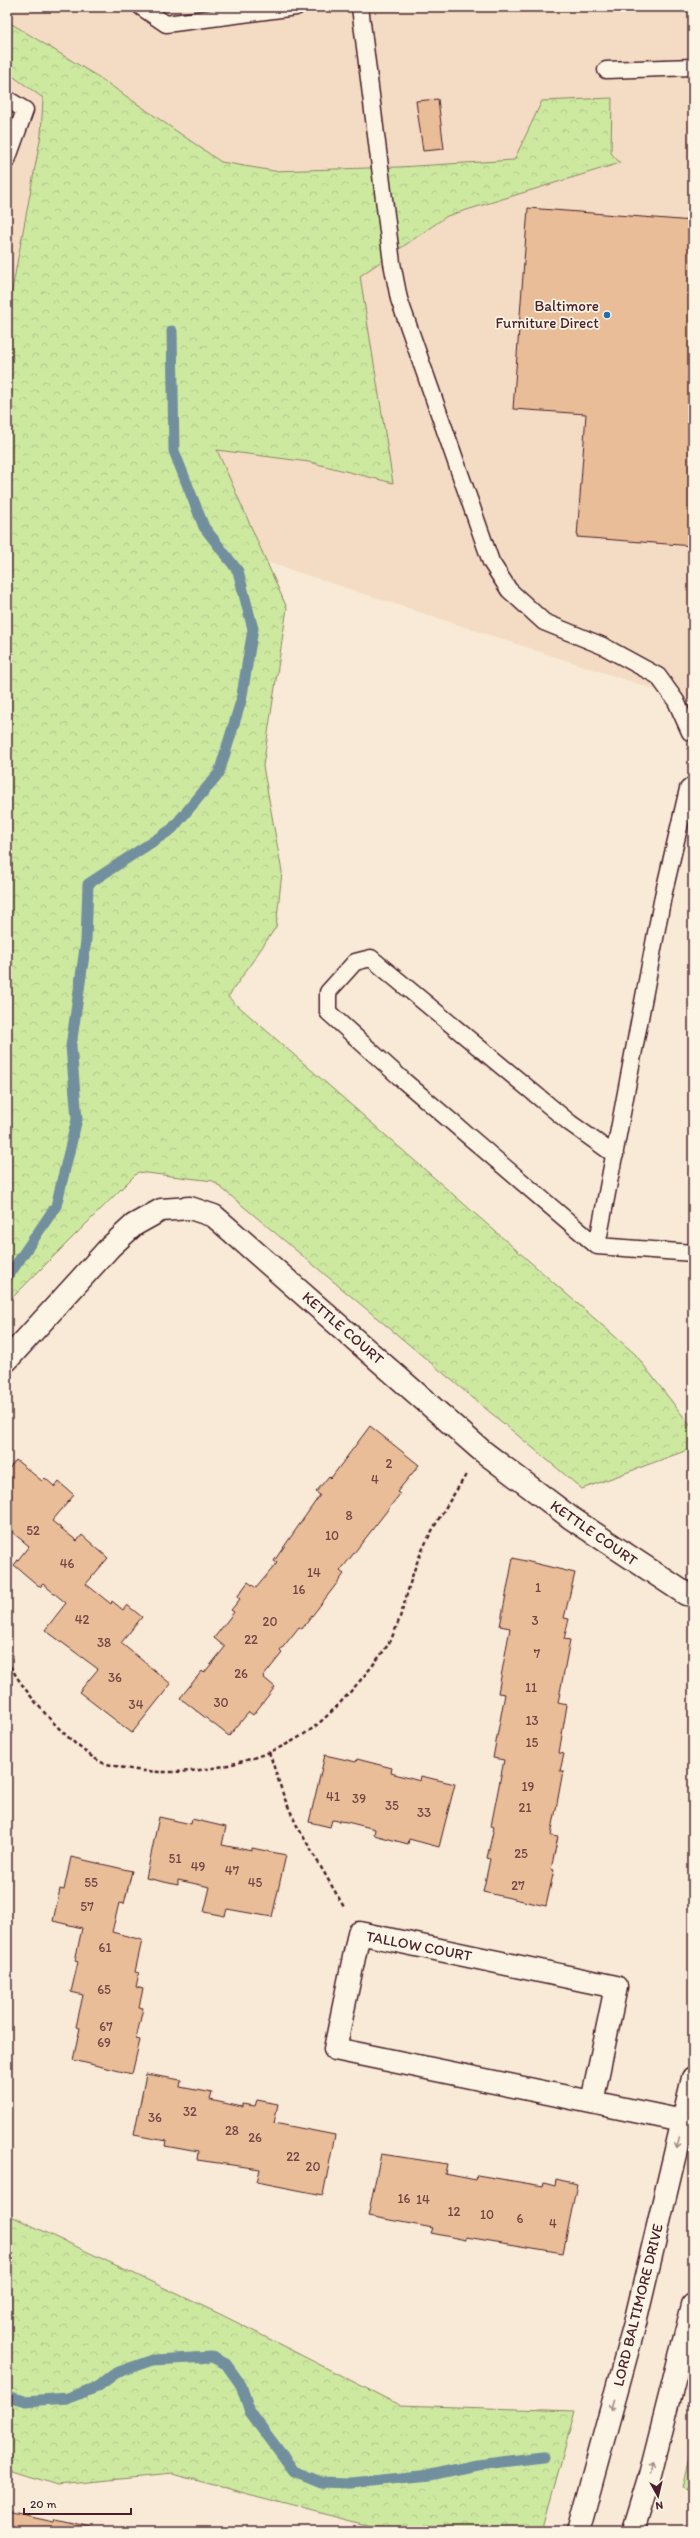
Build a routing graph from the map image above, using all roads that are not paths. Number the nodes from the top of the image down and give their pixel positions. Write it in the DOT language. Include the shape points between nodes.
graph roads {
  1 [pos="141,7"];
  2 [pos="296,7"];
  3 [pos="360,7"];
  4 [pos="693,67"];
  5 [pos="606,70"];
  6 [pos="7,99"];
  7 [pos="7,160"];
  8 [pos="690,732"];
  9 [pos="693,785"];
  10 [pos="614,1154"];
  11 [pos="597,1246"];
  12 [pos="693,1253"];
  13 [pos="7,1360"];
  14 [pos="693,1595"];
  15 [pos="693,2078"];
  16 [pos="592,2102"];
  17 [pos="683,2121"];
  18 [pos="693,2305"];
  19 [pos="578,2531"];
  20 [pos="633,2531"];
  1 -- 2 [label="lane" via="166,24"];
  3 -- 8 [label="lane" via="392,263 399,299 491,562 510,590 544,622 603,646 658,676 676,701"];
  4 -- 5 [label="lane"];
  6 -- 7 [label="lane" via="25,110"];
  9 -- 10 [label="lane" via="688,789 663,896"];
  10 -- 11 [label="lane"];
  10 -- 11 [label="lane" via="570,1123 371,958 355,962 328,992 328,1012"];
  11 -- 12 [label="lane"];
  13 -- 14 [label="street, KETTLE COURT" via="110,1246 134,1224 161,1210 190,1208 214,1216 481,1450 571,1518 686,1594"];
  15 -- 17 [label="street, LORD BALTIMORE DRIVE"];
  16 -- 16 [label="street, TALLOW COURT" via="336,2049 359,1933 616,1987"];
  16 -- 17 [label="street, TALLOW COURT"];
  17 -- 19 [label="street, LORD BALTIMORE DRIVE, one-way" via="635,2323"];
  20 -- 18 [label="street, one-way" via="650,2475"];
}
